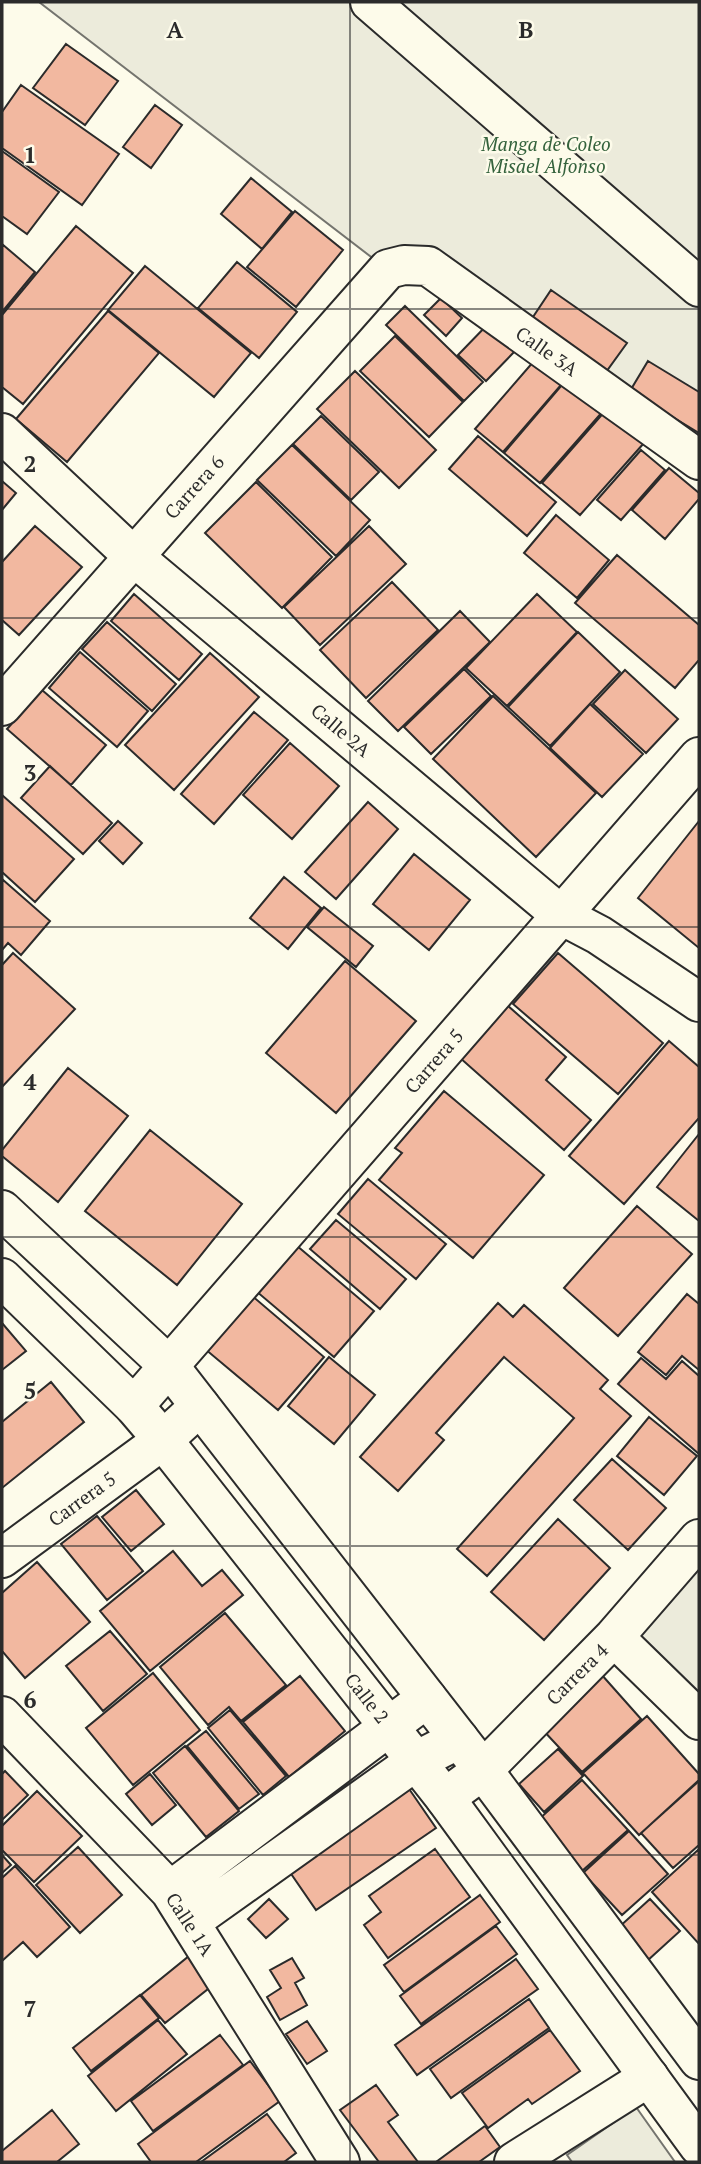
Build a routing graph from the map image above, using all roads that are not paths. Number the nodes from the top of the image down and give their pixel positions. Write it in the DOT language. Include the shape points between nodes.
graph roads {
  1 [pos="370,2"];
  2 [pos="388,269"];
  3 [pos="699,287"];
  4 [pos="2,433"];
  5 [pos="699,460"];
  6 [pos="133,556"];
  7 [pos="2,706"];
  8 [pos="699,757"];
  9 [pos="561,915"];
  10 [pos="699,1002"];
  11 [pos="2,1210"];
  12 [pos="2,1278"];
  13 [pos="170,1366"];
  14 [pos="134,1406"];
  15 [pos="200,1406"];
  16 [pos="163,1440"];
  17 [pos="699,1539"];
  18 [pos="2,1558"];
  19 [pos="614,1637"];
  20 [pos="427,1698"];
  21 [pos="2,1716"];
  22 [pos="699,1720"];
  23 [pos="389,1727"];
  24 [pos="459,1739"];
  25 [pos="416,1761"];
  26 [pos="483,1769"];
  27 [pos="445,1798"];
  28 [pos="180,1906"];
  29 [pos="699,2060"];
  30 [pos="649,2077"];
  31 [pos="699,2146"];
  32 [pos="340,2162"];
  33 [pos="514,2162"];
  1 -- 3 [label="street"];
  2 -- 5 [label="street, Calle 3A" via="428,266"];
  2 -- 6 [label="street, Carrera 6"];
  4 -- 6 [label="street, Calle 2A"];
  6 -- 7 [label="street, Carrera 6"];
  6 -- 9 [label="street, Calle 2A"];
  8 -- 9 [label="street, Carrera 5"];
  9 -- 10 [label="street, Calle 2A"];
  9 -- 13 [label="street, Carrera 5"];
  11 -- 13 [label="street"];
  12 -- 14 [label="street, Calle 2"];
  13 -- 14 [label="street, Carrera 5"];
  13 -- 15 [label="street"];
  14 -- 16 [label="street, Calle 2"];
  15 -- 16 [label="street, Carrera 5"];
  15 -- 20 [label="street"];
  16 -- 18 [label="street, Carrera 5"];
  16 -- 23 [label="street, Calle 2"];
  17 -- 19 [label="street, Carrera 4"];
  19 -- 22 [label="street"];
  19 -- 26 [label="street, Carrera 4"];
  20 -- 23 [label="street"];
  20 -- 24 [label="street"];
  21 -- 28 [label="street, Calle 1A"];
  23 -- 25 [label="street, Calle 2"];
  23 -- 28 [label="street"];
  24 -- 25 [label="street"];
  24 -- 26 [label="street"];
  25 -- 27 [label="street, Calle 2"];
  25 -- 28 [label="street"];
  26 -- 27 [label="street, Carrera 4"];
  26 -- 29 [label="street"];
  27 -- 30 [label="street, Calle 2"];
  28 -- 32 [label="street, Calle 1A"];
  30 -- 31 [label="street, Calle 2"];
  30 -- 33 [label="street"];
}
